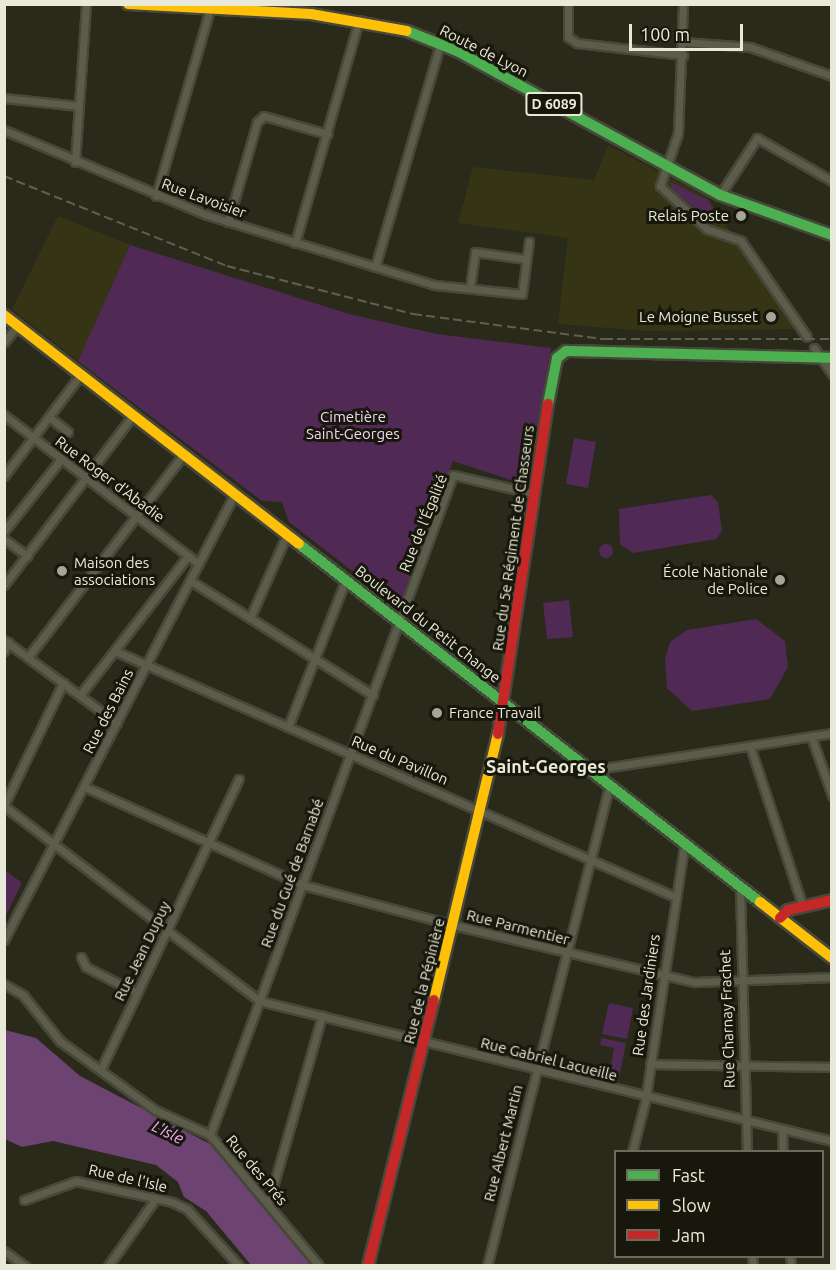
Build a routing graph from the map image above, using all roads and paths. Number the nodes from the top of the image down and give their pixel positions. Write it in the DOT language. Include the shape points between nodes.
graph roads {
  1 [pos="86,4"];
  2 [pos="129,4"];
  3 [pos="568,4"];
  4 [pos="683,4"];
  5 [pos="249,8"];
  6 [pos="210,9"];
  7 [pos="359,20"];
  8 [pos="684,42"];
  9 [pos="440,44"];
  10 [pos="683,55"];
  11 [pos="831,76"];
  12 [pos="80,91"];
  13 [pos="90,92"];
  14 [pos="4,98"];
  15 [pos="79,106"];
  16 [pos="4,130"];
  17 [pos="327,134"];
  18 [pos="75,162"];
  19 [pos="666,167"];
  20 [pos="831,181"];
  21 [pos="720,195"];
  22 [pos="156,196"];
  23 [pos="228,222"];
  24 [pos="831,235"];
  25 [pos="528,241"];
  26 [pos="295,243"];
  27 [pos="526,259"];
  28 [pos="375,267"];
  29 [pos="470,288"];
  30 [pos="4,315"];
  31 [pos="18,326"];
  32 [pos="807,337"];
  33 [pos="4,342"];
  34 [pos="814,348"];
  35 [pos="826,358"];
  36 [pos="81,374"];
  37 [pos="831,374"];
  38 [pos="133,415"];
  39 [pos="5,416"];
  40 [pos="49,417"];
  41 [pos="68,432"];
  42 [pos="33,438"];
  43 [pos="184,454"];
  44 [pos="61,459"];
  45 [pos="4,476"];
  46 [pos="86,478"];
  47 [pos="235,493"];
  48 [pos="531,493"];
  49 [pos="136,516"];
  50 [pos="4,531"];
  51 [pos="287,534"];
  52 [pos="4,539"];
  53 [pos="27,556"];
  54 [pos="188,556"];
  55 [pos="199,564"];
  56 [pos="346,579"];
  57 [pos="191,581"];
  58 [pos="4,585"];
  59 [pos="250,618"];
  60 [pos="400,621"];
  61 [pos="6,641"];
  62 [pos="4,651"];
  63 [pos="115,651"];
  64 [pos="28,657"];
  65 [pos="315,658"];
  66 [pos="147,665"];
  67 [pos="63,683"];
  68 [pos="373,694"];
  69 [pos="80,695"];
  70 [pos="505,702"];
  71 [pos="117,723"];
  72 [pos="288,727"];
  73 [pos="831,733"];
  74 [pos="811,736"];
  75 [pos="750,746"];
  76 [pos="350,754"];
  77 [pos="598,774"];
  78 [pos="239,779"];
  79 [pos="610,784"];
  80 [pos="85,787"];
  81 [pos="831,795"];
  82 [pos="4,805"];
  83 [pos="483,811"];
  84 [pos="685,842"];
  85 [pos="55,844"];
  86 [pos="208,845"];
  87 [pos="587,858"];
  88 [pos="303,885"];
  89 [pos="740,887"];
  90 [pos="673,896"];
  91 [pos="831,900"];
  92 [pos="803,907"];
  93 [pos="780,918"];
  94 [pos="453,925"];
  95 [pos="167,929"];
  96 [pos="4,940"];
  97 [pos="566,952"];
  98 [pos="81,957"];
  99 [pos="831,958"];
  100 [pos="663,975"];
  101 [pos="831,977"];
  102 [pos="740,982"];
  103 [pos="4,984"];
  104 [pos="137,993"];
  105 [pos="260,1001"];
  106 [pos="322,1016"];
  107 [pos="424,1042"];
  108 [pos="650,1064"];
  109 [pos="743,1066"];
  110 [pos="831,1067"];
  111 [pos="101,1069"];
  112 [pos="536,1070"];
  113 [pos="646,1096"];
  114 [pos="744,1120"];
  115 [pos="782,1129"];
  116 [pos="210,1134"];
  117 [pos="831,1141"];
  118 [pos="633,1150"];
  119 [pos="747,1150"];
  120 [pos="783,1150"];
  121 [pos="156,1198"];
  122 [pos="24,1200"];
  123 [pos="268,1204"];
  124 [pos="4,1251"];
  125 [pos="25,1266"];
  126 [pos="108,1266"];
  127 [pos="239,1266"];
  128 [pos="319,1266"];
  129 [pos="368,1266"];
  130 [pos="487,1266"];
  1 -- 12 [label="street"];
  2 -- 6 [label="main road, Route de Lyon / D 6089"];
  3 -- 10 [label="street" via="568,37 577,43"];
  4 -- 8 [label="street"];
  5 -- 6 [label="main road, Route de Lyon / D 6089"];
  5 -- 7 [label="main road, Route de Lyon / D 6089"];
  6 -- 22 [label="street"];
  7 -- 9 [label="main road, Route de Lyon / D 6089"];
  7 -- 17 [label="street"];
  8 -- 10 [label="street"];
  8 -- 11 [label="street" via="750,47"];
  9 -- 19 [label="main road, Route de Lyon / D 6089"];
  9 -- 28 [label="street"];
  10 -- 19 [label="street" via="678,134"];
  12 -- 13 [label="street"];
  12 -- 15 [label="street"];
  14 -- 15 [label="street"];
  15 -- 18 [label="street"];
  16 -- 18 [label="street, Rue Lavoisier"];
  17 -- 23 [label="street" via="264,116 257,122"];
  17 -- 26 [label="street"];
  18 -- 22 [label="street, Rue Lavoisier"];
  19 -- 21 [label="main road, Route de Lyon / D 6089"];
  19 -- 32 [label="street" via="659,182 662,190 707,229 741,241"];
  20 -- 21 [label="street" via="757,138"];
  21 -- 24 [label="main road, Route de Lyon / D 6089"];
  22 -- 23 [label="street, Rue Lavoisier"];
  23 -- 26 [label="street, Rue Lavoisier"];
  25 -- 27 [label="street"];
  26 -- 28 [label="street, Rue Lavoisier"];
  27 -- 29 [label="street, Rue Lavoisier" via="522,294"];
  27 -- 29 [label="street" via="475,252"];
  28 -- 29 [label="street, Rue Lavoisier"];
  30 -- 31 [label="main road, Boulevard du Petit Change"];
  31 -- 33 [label="street"];
  31 -- 36 [label="main road, Boulevard du Petit Change"];
  34 -- 35 [label="street"];
  35 -- 37 [label="street"];
  35 -- 48 [label="main road, Rue du 5e Régiment de Chasseurs" via="566,351 555,364"];
  36 -- 38 [label="main road, Boulevard du Petit Change"];
  36 -- 40 [label="street"];
  38 -- 43 [label="main road, Boulevard du Petit Change"];
  38 -- 46 [label="street"];
  39 -- 42 [label="street, Rue Roger d'Abadie"];
  40 -- 41 [label="street"];
  40 -- 42 [label="street"];
  42 -- 44 [label="street, Rue Roger d'Abadie"];
  42 -- 45 [label="street"];
  43 -- 47 [label="main road, Boulevard du Petit Change"];
  43 -- 49 [label="street"];
  44 -- 46 [label="street, Rue Roger d'Abadie"];
  44 -- 50 [label="street"];
  46 -- 49 [label="street, Rue Roger d'Abadie"];
  46 -- 53 [label="street"];
  47 -- 51 [label="main road, Boulevard du Petit Change"];
  47 -- 55 [label="street, Rue des Bains"];
  48 -- 60 [label="street, Rue de l'Égalité" via="453,475"];
  48 -- 70 [label="main road, Rue du 5e Régiment de Chasseurs"];
  49 -- 54 [label="street, Rue Roger d'Abadie"];
  49 -- 64 [label="street"];
  51 -- 56 [label="main road, Boulevard du Petit Change"];
  51 -- 59 [label="street"];
  52 -- 53 [label="street"];
  53 -- 58 [label="street"];
  54 -- 55 [label="street, Rue Roger d'Abadie"];
  54 -- 63 [label="street"];
  55 -- 57 [label="street, Rue des Bains"];
  56 -- 60 [label="main road, Boulevard du Petit Change"];
  56 -- 65 [label="street"];
  57 -- 59 [label="street"];
  57 -- 66 [label="street, Rue des Bains"];
  59 -- 65 [label="street"];
  60 -- 68 [label="street, Rue du Gué de Barnabé"];
  60 -- 70 [label="main road, Boulevard du Petit Change"];
  61 -- 62 [label="street"];
  61 -- 64 [label="street"];
  63 -- 66 [label="street, Rue du Pavillon"];
  63 -- 69 [label="street"];
  64 -- 67 [label="street"];
  65 -- 68 [label="street"];
  65 -- 72 [label="street"];
  66 -- 71 [label="street, Rue des Bains"];
  66 -- 72 [label="street, Rue du Pavillon"];
  67 -- 69 [label="street"];
  67 -- 82 [label="street"];
  68 -- 76 [label="street, Rue du Gué de Barnabé"];
  69 -- 71 [label="street"];
  70 -- 77 [label="main road, Boulevard du Petit Change"];
  70 -- 83 [label="main road, Rue de la Pépinière"];
  71 -- 80 [label="street, Rue des Bains"];
  72 -- 76 [label="street, Rue du Pavillon"];
  73 -- 74 [label="street"];
  74 -- 75 [label="street"];
  74 -- 81 [label="street"];
  75 -- 77 [label="street" via="604,768"];
  75 -- 92 [label="street"];
  76 -- 83 [label="street, Rue du Pavillon"];
  76 -- 88 [label="street, Rue du Gué de Barnabé"];
  77 -- 79 [label="main road, Boulevard du Petit Change"];
  78 -- 86 [label="street, Rue Jean Dupuy"];
  79 -- 84 [label="main road, Boulevard du Petit Change"];
  79 -- 87 [label="street, Rue Albert Martin"];
  80 -- 85 [label="street, Rue des Bains"];
  80 -- 86 [label="street, Rue Parmentier"];
  82 -- 85 [label="street"];
  83 -- 87 [label="street, Rue du Pavillon"];
  83 -- 94 [label="main road, Rue de la Pépinière"];
  84 -- 89 [label="main road, Boulevard du Petit Change"];
  84 -- 90 [label="street, Rue des Jardiniers"];
  85 -- 95 [label="street"];
  85 -- 96 [label="street, Rue des Bains"];
  86 -- 88 [label="street, Rue Parmentier"];
  86 -- 95 [label="street, Rue Jean Dupuy"];
  87 -- 90 [label="street, Rue du Pavillon"];
  87 -- 97 [label="street, Rue Albert Martin"];
  88 -- 94 [label="street, Rue Parmentier"];
  88 -- 105 [label="street, Rue du Gué de Barnabé"];
  89 -- 93 [label="main road, Boulevard du Petit Change"];
  89 -- 102 [label="street, Rue Charnay Frachet"];
  90 -- 100 [label="street, Rue des Jardiniers"];
  91 -- 92 [label="main road"];
  92 -- 93 [label="main road"];
  93 -- 99 [label="main road, Boulevard du Petit Change"];
  94 -- 97 [label="street, Rue Parmentier"];
  94 -- 107 [label="main road, Rue de la Pépinière"];
  95 -- 104 [label="street, Rue Jean Dupuy"];
  95 -- 105 [label="street"];
  97 -- 100 [label="street, Rue Parmentier"];
  97 -- 112 [label="street, Rue Albert Martin"];
  98 -- 104 [label="street" via="86,967"];
  100 -- 102 [label="street, Rue Parmentier"];
  100 -- 108 [label="street, Rue des Jardiniers"];
  101 -- 102 [label="street, Rue Parmentier"];
  102 -- 109 [label="street, Rue Charnay Frachet"];
  103 -- 111 [label="street, Rue des Prés" via="23,995 48,1032"];
  104 -- 111 [label="street, Rue Jean Dupuy"];
  105 -- 106 [label="street, Rue Gabriel Lacueille"];
  105 -- 116 [label="street, Rue du Gué de Barnabé"];
  106 -- 107 [label="street, Rue Gabriel Lacueille"];
  106 -- 123 [label="street"];
  107 -- 112 [label="street, Rue Gabriel Lacueille"];
  107 -- 129 [label="main road, Rue de la Pépinière"];
  108 -- 109 [label="street"];
  108 -- 113 [label="street, Rue des Jardiniers"];
  109 -- 110 [label="street"];
  109 -- 114 [label="street, Rue Charnay Frachet"];
  111 -- 116 [label="street, Rue des Prés" via="155,1110"];
  112 -- 113 [label="street, Rue Gabriel Lacueille"];
  112 -- 130 [label="street, Rue Albert Martin"];
  113 -- 114 [label="street, Rue Gabriel Lacueille"];
  113 -- 118 [label="street, Rue des Jardiniers"];
  114 -- 115 [label="street, Rue Gabriel Lacueille"];
  114 -- 119 [label="street, Rue Charnay Frachet"];
  115 -- 117 [label="street, Rue Gabriel Lacueille"];
  115 -- 120 [label="street"];
  116 -- 123 [label="street, Rue des Prés"];
  121 -- 122 [label="street, Rue de l'Isle" via="76,1181"];
  121 -- 126 [label="street"];
  121 -- 127 [label="street, Rue de l'Isle" via="187,1209"];
  123 -- 128 [label="street, Rue des Prés"];
  124 -- 125 [label="street"];
}
